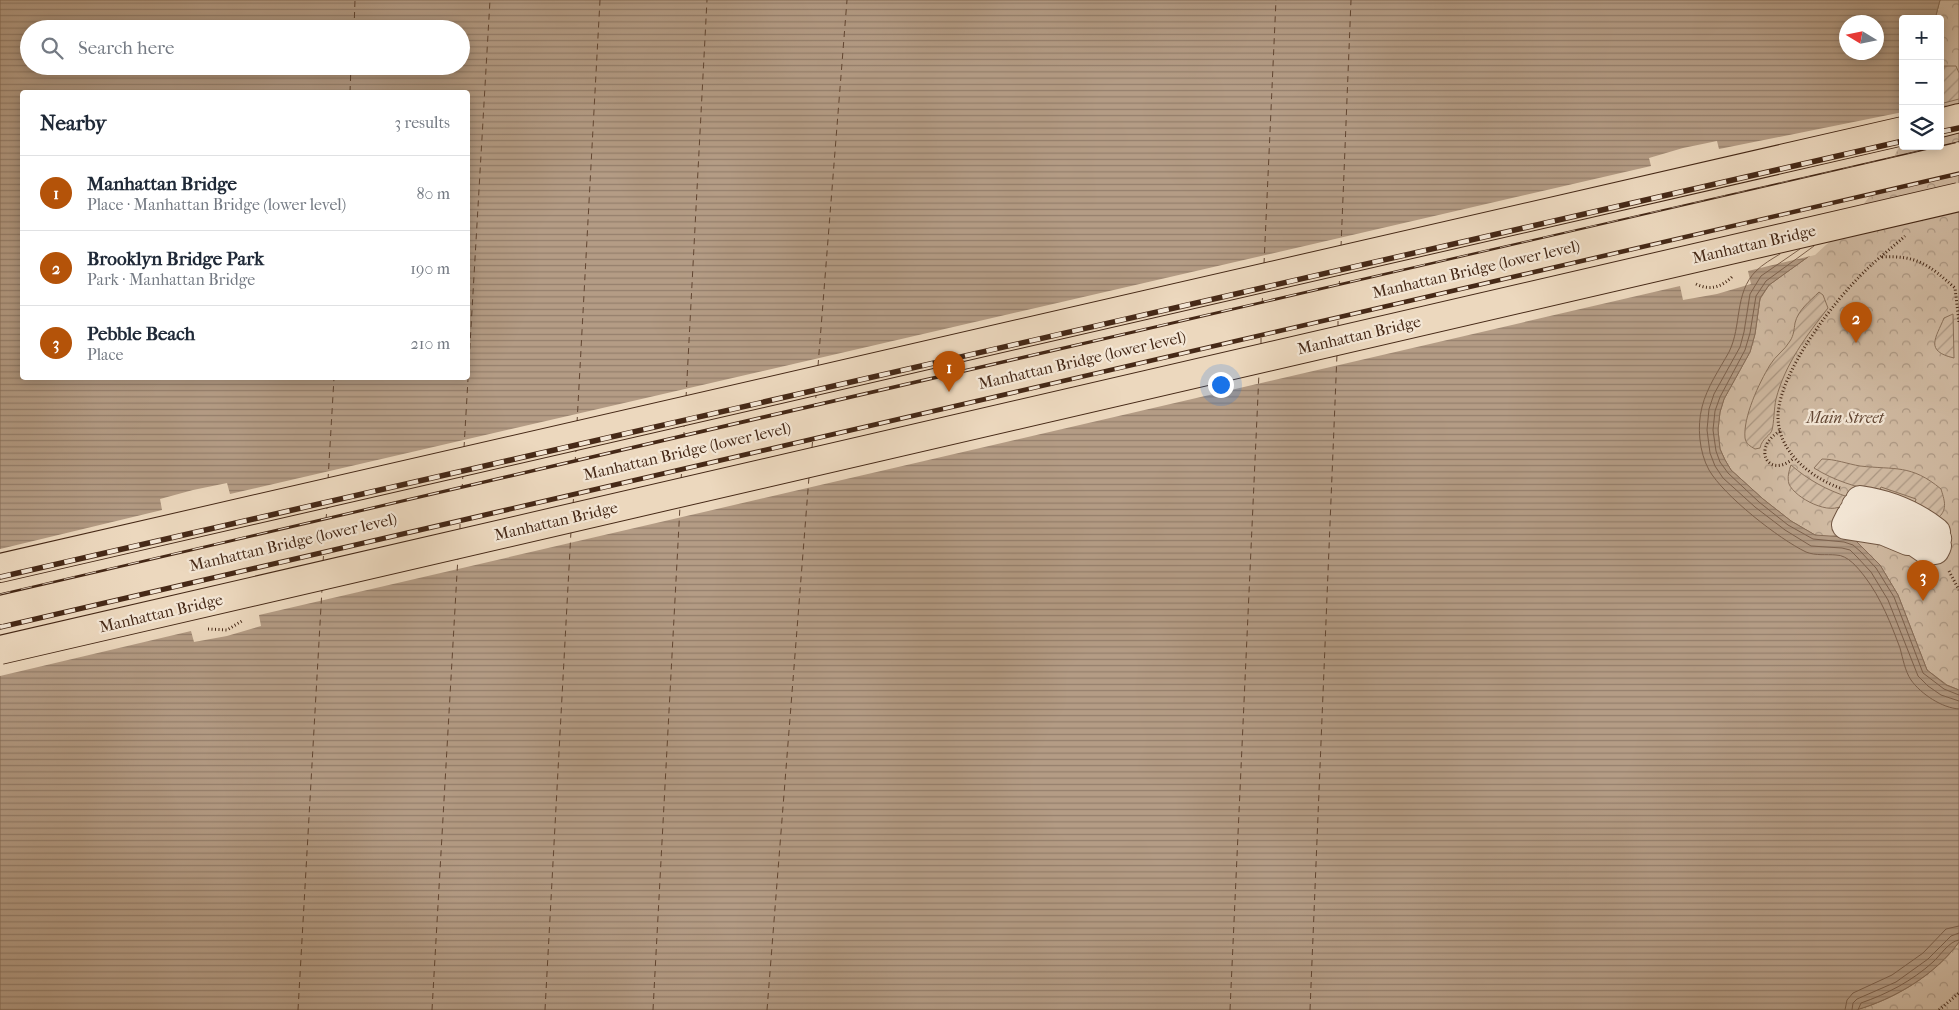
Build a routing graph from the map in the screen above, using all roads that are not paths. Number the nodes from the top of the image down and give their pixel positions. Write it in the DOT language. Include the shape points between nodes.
graph roads {
  1 [pos="1959,118"];
  2 [pos="1944,122"];
  3 [pos="1899,132"];
  4 [pos="1959,157"];
  5 [pos="1959,197"];
  6 [pos="0,568"];
  7 [pos="0,610"];
  8 [pos="0,650"];
  1 -- 2 [label="main road"];
  3 -- 6 [label="main road"];
  4 -- 7 [label="main road, Manhattan Bridge (lower level), bridge"];
  5 -- 8 [label="main road, Manhattan Bridge, bridge"];
}
